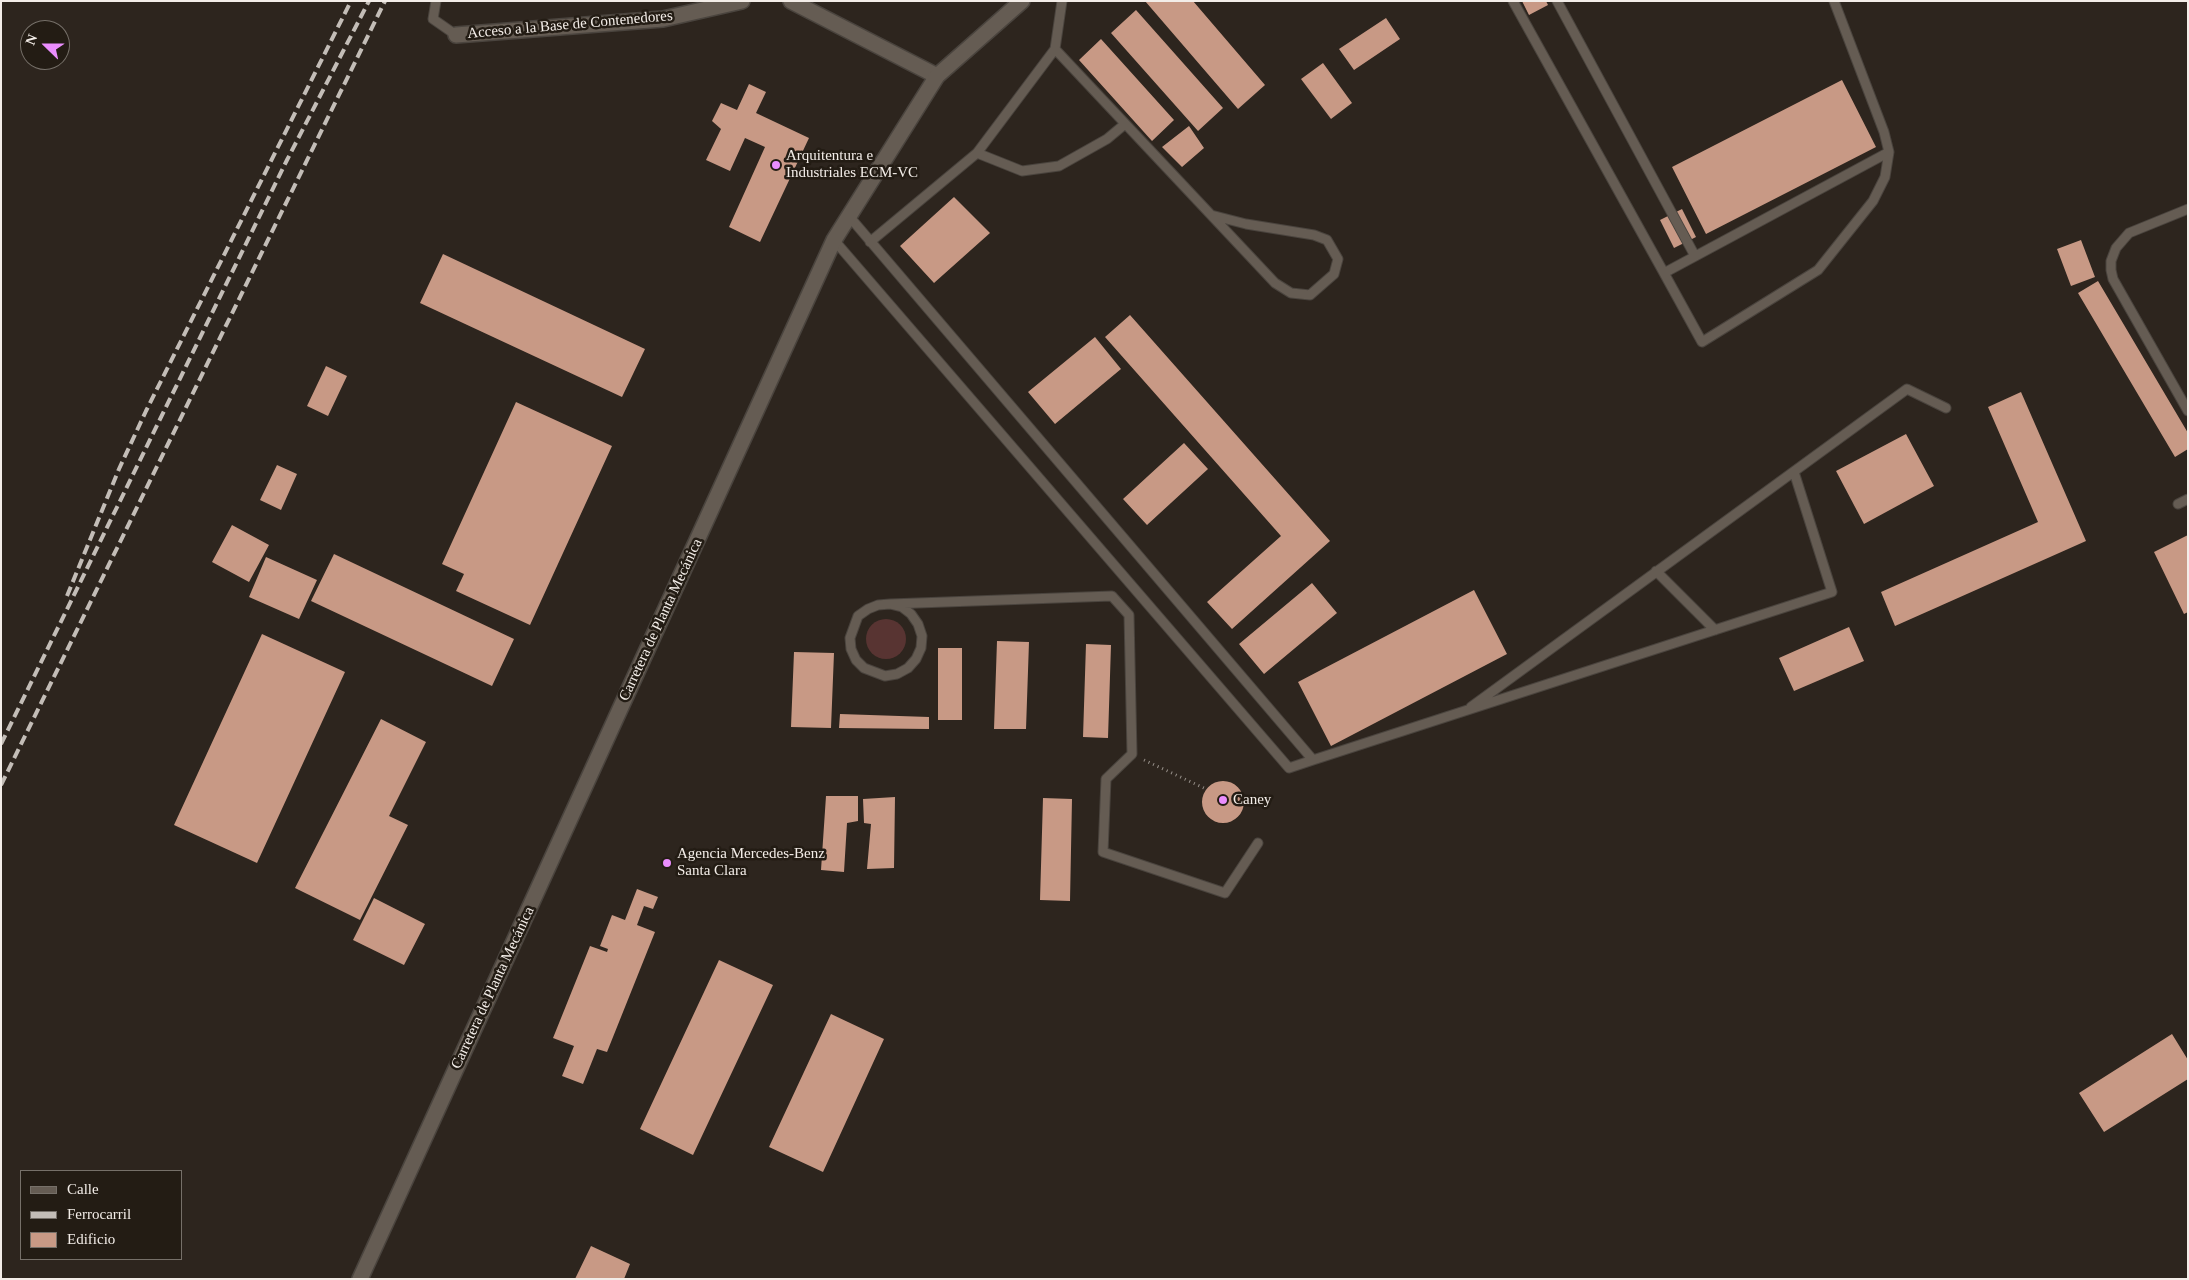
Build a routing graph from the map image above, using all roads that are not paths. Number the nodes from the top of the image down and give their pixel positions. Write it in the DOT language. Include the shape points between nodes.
graph roads {
  1 [pos="436,1"];
  2 [pos="742,1"];
  3 [pos="791,1"];
  4 [pos="1022,1"];
  5 [pos="1062,1"];
  6 [pos="1513,1"];
  7 [pos="1557,1"];
  8 [pos="1834,1"];
  9 [pos="456,35"];
  10 [pos="1055,50"];
  11 [pos="937,76"];
  12 [pos="1126,124"];
  13 [pos="1889,152"];
  14 [pos="977,153"];
  15 [pos="2188,209"];
  16 [pos="848,215"];
  17 [pos="1211,215"];
  18 [pos="834,240"];
  19 [pos="870,242"];
  20 [pos="1695,256"];
  21 [pos="1664,273"];
  22 [pos="1946,408"];
  23 [pos="2188,410"];
  24 [pos="1794,472"];
  25 [pos="2188,499"];
  26 [pos="2178,504"];
  27 [pos="1656,571"];
  28 [pos="890,604"];
  29 [pos="1715,630"];
  30 [pos="1464,711"];
  31 [pos="1313,760"];
  32 [pos="1258,843"];
  33 [pos="360,1279"];
  1 -- 9 [label="lane" via="433,19"];
  2 -- 9 [label="street, Acceso a la Base de Contenedores" via="663,19"];
  3 -- 11 [label="street"];
  4 -- 11 [label="street, Carretera de Planta Mecánica"];
  5 -- 10 [label="lane"];
  6 -- 21 [label="lane"];
  7 -- 20 [label="lane"];
  8 -- 13 [label="lane"];
  10 -- 12 [label="lane"];
  10 -- 14 [label="lane"];
  11 -- 16 [label="street, Carretera de Planta Mecánica"];
  12 -- 14 [label="lane" via="1107,139 1059,166 1022,171"];
  12 -- 17 [label="lane"];
  13 -- 20 [label="lane"];
  13 -- 21 [label="lane" via="1885,177 1873,201 1818,270 1702,342"];
  14 -- 19 [label="lane"];
  15 -- 23 [label="lane" via="2129,233 2116,248 2111,261 2113,278"];
  16 -- 18 [label="street, Carretera de Planta Mecánica"];
  16 -- 19 [label="lane"];
  17 -- 17 [label="lane" via="1275,283 1291,293 1310,295 1334,274 1338,259 1327,240"];
  18 -- 31 [label="lane" via="1288,768"];
  18 -- 33 [label="street, Carretera de Planta Mecánica"];
  19 -- 31 [label="lane"];
  20 -- 21 [label="lane"];
  22 -- 24 [label="lane" via="1907,390"];
  24 -- 27 [label="lane"];
  24 -- 29 [label="lane" via="1832,592"];
  25 -- 26 [label="lane"];
  27 -- 29 [label="lane"];
  27 -- 30 [label="lane"];
  28 -- 28 [label="lane" via="873,606 858,616 850,638 851,649 864,668 885,676 908,668 918,654 922,636 911,614"];
  28 -- 32 [label="lane" via="1112,596 1129,615 1132,754 1106,779 1103,852 1225,893"];
  29 -- 30 [label="lane"];
  30 -- 31 [label="lane"];
}
